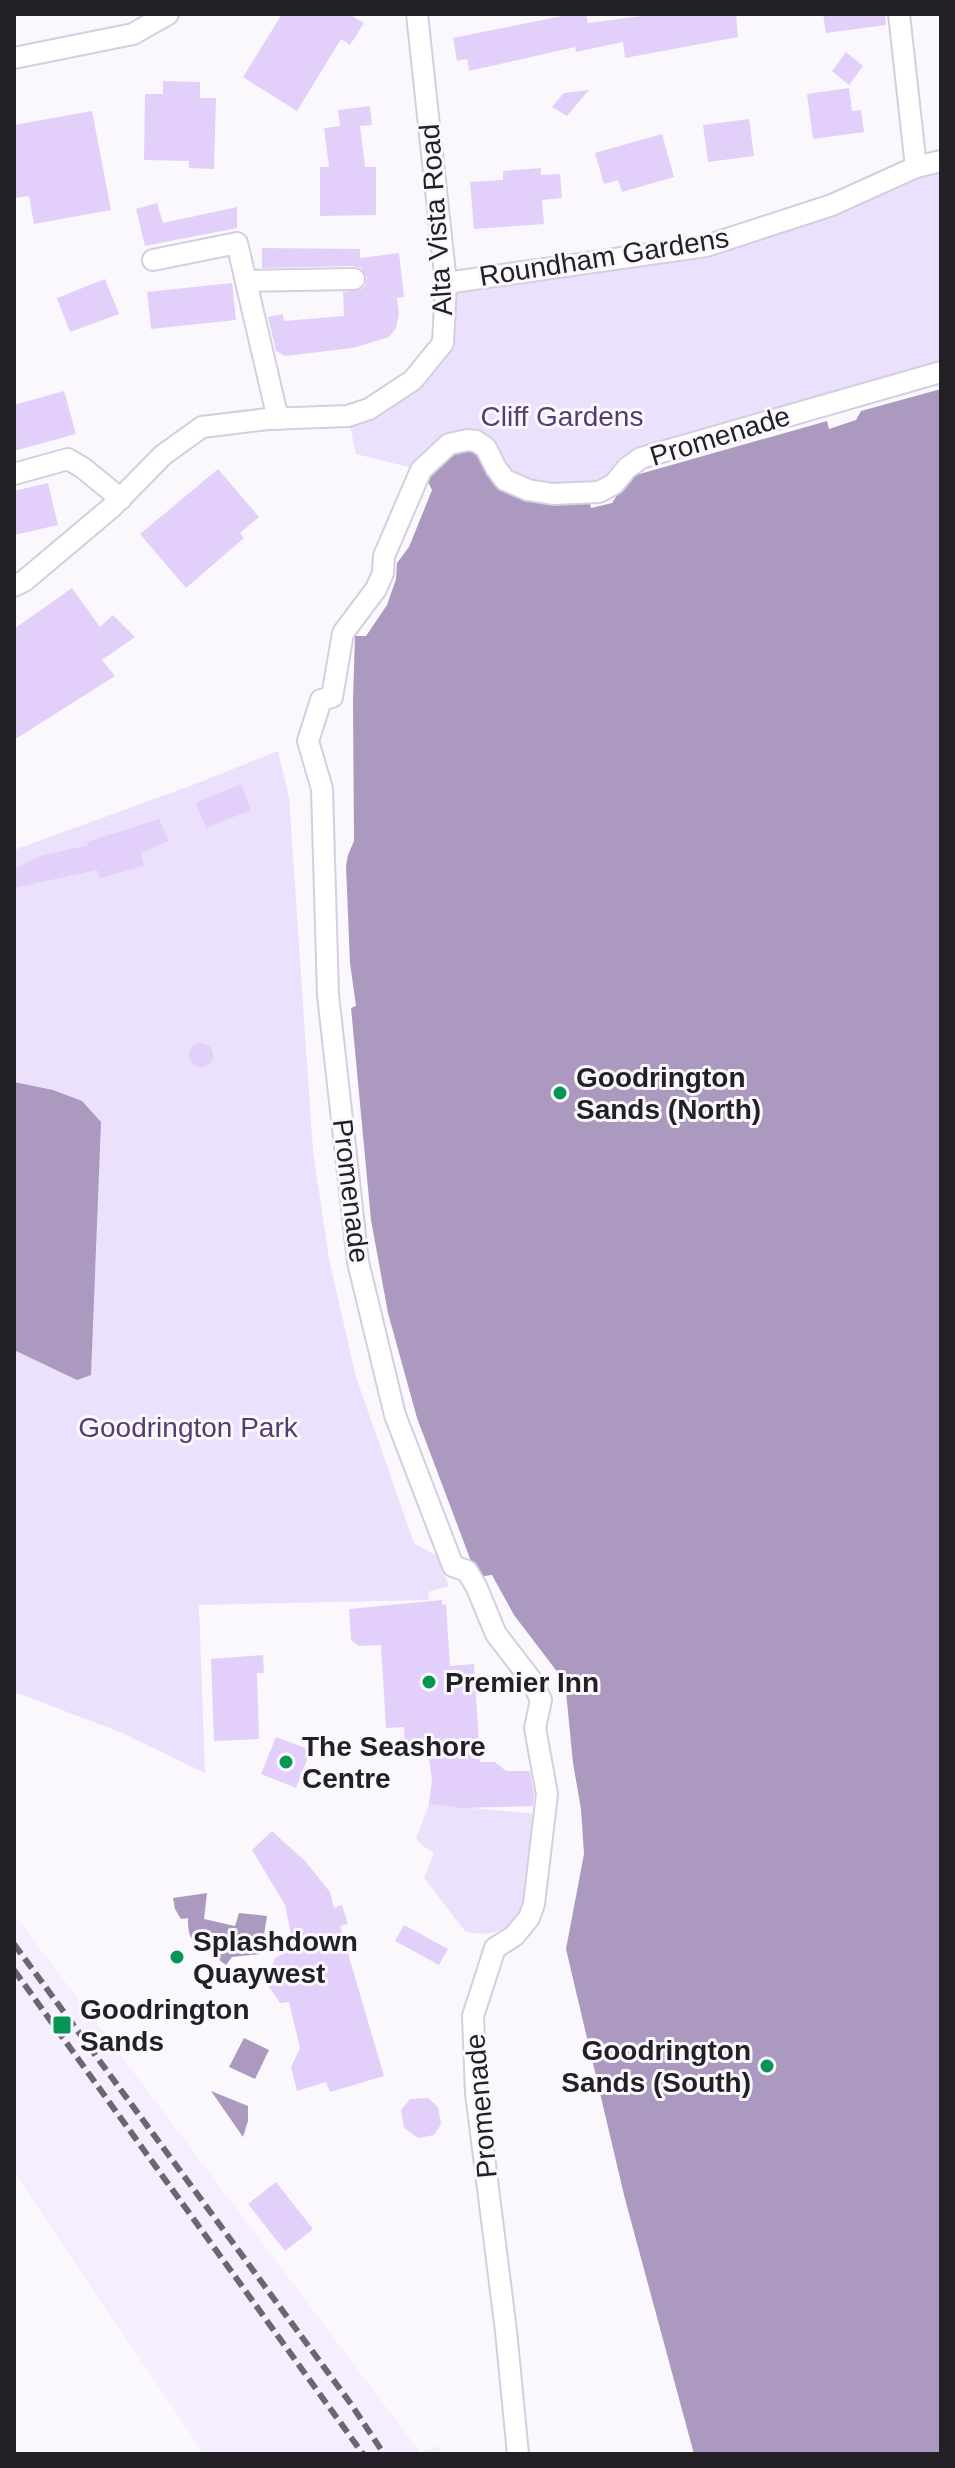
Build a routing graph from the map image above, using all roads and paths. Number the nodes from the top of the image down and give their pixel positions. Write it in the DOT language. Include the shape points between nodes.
graph roads {
  1 [pos="168,14"];
  2 [pos="417,14"];
  3 [pos="899,14"];
  4 [pos="14,58"];
  5 [pos="941,161"];
  6 [pos="916,167"];
  7 [pos="153,260"];
  8 [pos="354,279"];
  9 [pos="247,281"];
  10 [pos="446,283"];
  11 [pos="941,372"];
  12 [pos="278,419"];
  13 [pos="14,474"];
  14 [pos="121,499"];
  15 [pos="14,586"];
  16 [pos="518,2454"];
  1 -- 4 [label="street" via="133,34"];
  2 -- 10 [label="street, Alta Vista Road"];
  3 -- 6 [label="street"];
  5 -- 6 [label="street, Roundham Gardens"];
  6 -- 10 [label="street, Roundham Gardens" via="832,205 706,246"];
  7 -- 9 [label="street" via="237,243"];
  8 -- 9 [label="street"];
  9 -- 12 [label="street"];
  10 -- 12 [label="street, Alta Vista Road" via="443,343 413,380 369,409 348,416"];
  11 -- 16 [label="street, Promenade" via="641,458 599,492 528,490 505,480 476,441 449,444 421,470 384,556 376,589 343,633 332,697 321,700 308,741 322,789 328,995 358,1262 369,1308 395,1415 453,1566 467,1571 496,1634 541,1700 535,1728 547,1794 534,1904 514,1936 495,1948 473,2016 476,2093"];
  12 -- 14 [label="street, Alta Vista Road" via="202,427 163,455"];
  13 -- 14 [label="street" via="68,459"];
  14 -- 15 [label="street, Alta Vista Road"];
}
